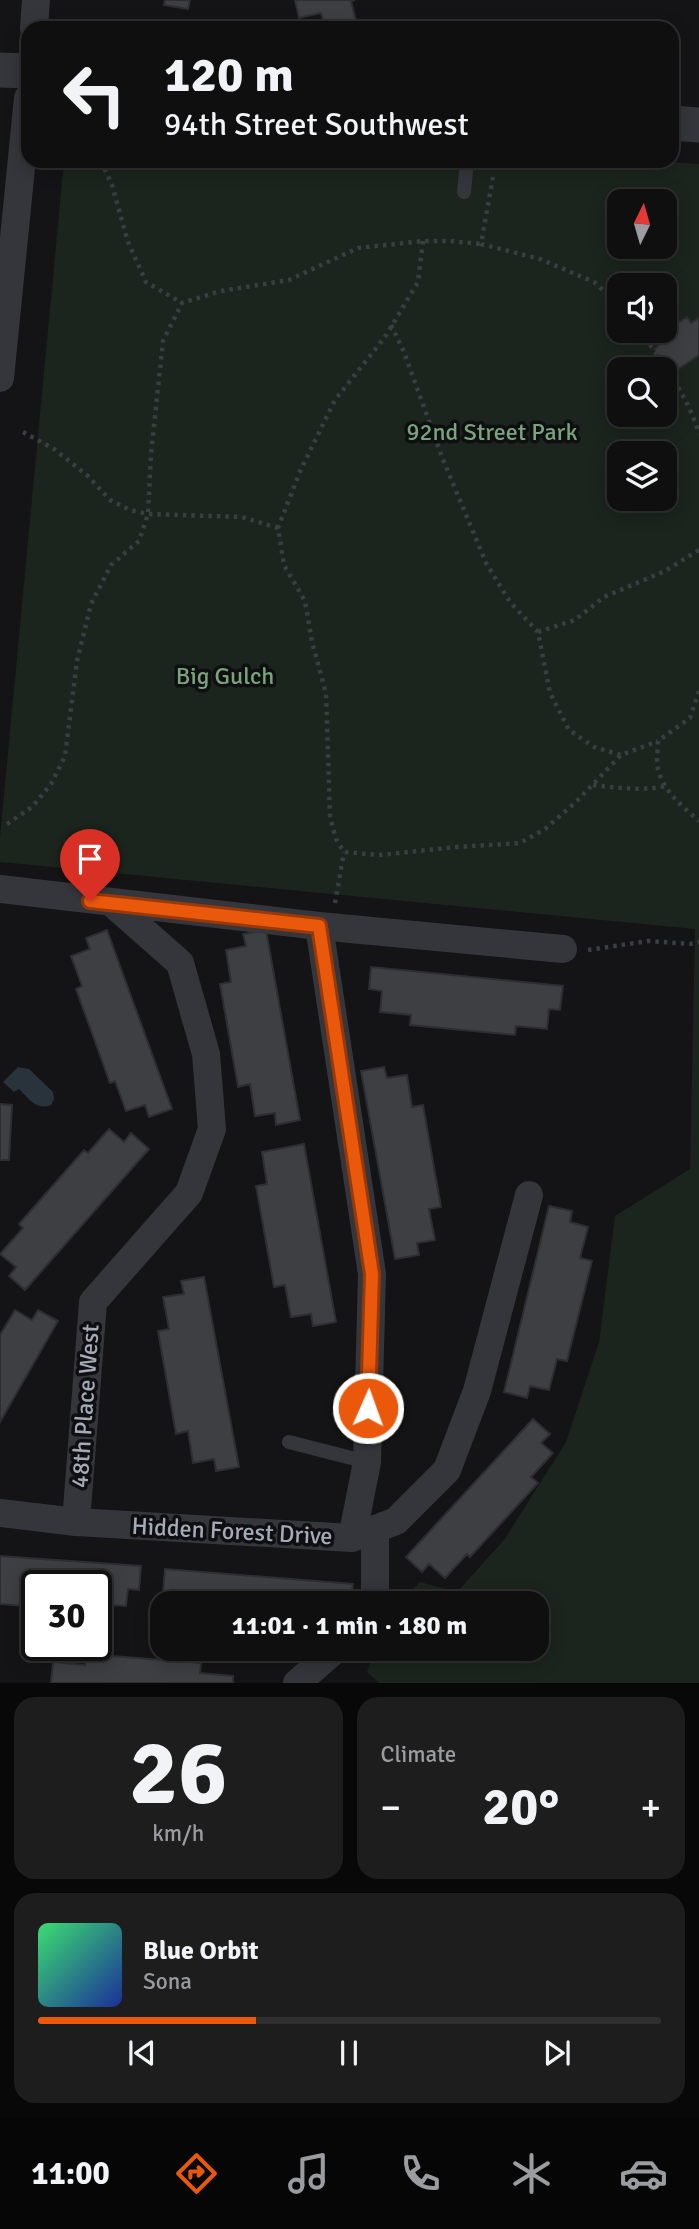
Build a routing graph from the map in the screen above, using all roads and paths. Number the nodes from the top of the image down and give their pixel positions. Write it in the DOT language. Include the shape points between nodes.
graph roads {
  1 [pos="36,0"];
  2 [pos="34,21"];
  3 [pos="0,70"];
  4 [pos="21,71"];
  5 [pos="679,124"];
  6 [pos="699,125"];
  7 [pos="21,168"];
  8 [pos="104,168"];
  9 [pos="466,168"];
  10 [pos="493,177"];
  11 [pos="464,192"];
  12 [pos="423,241"];
  13 [pos="481,244"];
  14 [pos="607,294"];
  15 [pos="182,303"];
  16 [pos="391,325"];
  17 [pos="649,343"];
  18 [pos="0,378"];
  19 [pos="23,432"];
  20 [pos="699,434"];
  21 [pos="148,514"];
  22 [pos="278,528"];
  23 [pos="699,550"];
  24 [pos="538,632"];
  25 [pos="699,691"];
  26 [pos="658,741"];
  27 [pos="621,755"];
  28 [pos="592,785"];
  29 [pos="666,786"];
  30 [pos="699,821"];
  31 [pos="7,824"];
  32 [pos="344,852"];
  33 [pos="0,889"];
  34 [pos="113,904"];
  35 [pos="319,926"];
  36 [pos="699,942"];
  37 [pos="563,948"];
  38 [pos="529,1195"];
  39 [pos="289,1442"];
  40 [pos="367,1462"];
  41 [pos="0,1513"];
  42 [pos="76,1522"];
  43 [pos="363,1534"];
  44 [pos="373,1591"];
  45 [pos="322,1661"];
  46 [pos="297,1683"];
  1 -- 2 [label="street"];
  3 -- 4 [label="street"];
  5 -- 6 [label="street"];
  7 -- 18 [label="street"];
  8 -- 15 [label="path" via="146,282"];
  9 -- 11 [label="lane"];
  10 -- 13 [label="path"];
  12 -- 13 [label="path"];
  12 -- 15 [label="path" via="358,248 289,280 221,291"];
  12 -- 16 [label="path" via="418,282"];
  13 -- 14 [label="path" via="540,259 594,282"];
  15 -- 21 [label="path" via="163,341"];
  16 -- 22 [label="path" via="335,400"];
  16 -- 24 [label="path" via="486,563 510,602"];
  17 -- 20 [label="path" via="670,373"];
  19 -- 21 [label="path" via="54,449 110,500"];
  21 -- 22 [label="path" via="242,517"];
  21 -- 31 [label="path" via="139,541 111,565 91,604 77,661 65,756 32,807"];
  22 -- 32 [label="path" via="284,565 305,601 326,693 330,817"];
  23 -- 24 [label="path" via="665,571 604,597 575,620"];
  24 -- 27 [label="path" via="550,693 569,730 594,747"];
  25 -- 26 [label="path" via="690,718"];
  26 -- 27 [label="path"];
  26 -- 29 [label="path" via="657,768"];
  27 -- 28 [label="path"];
  28 -- 29 [label="path" via="625,789"];
  28 -- 32 [label="path" via="545,829 520,843 380,855"];
  29 -- 30 [label="path"];
  32 -- 35 [label="path" via="334,908"];
  33 -- 34 [label="street"];
  34 -- 35 [label="street"];
  34 -- 42 [label="street, 48th Place West" via="180,962 206,1054 212,1129 189,1193 93,1302"];
  35 -- 37 [label="street"];
  35 -- 40 [label="street" via="372,1274"];
  36 -- 37 [label="path"];
  38 -- 43 [label="street" via="477,1391 447,1470 397,1521"];
  39 -- 40 [label="lane"];
  40 -- 43 [label="street"];
  41 -- 42 [label="street, Hidden Forest Drive"];
  42 -- 43 [label="street, Hidden Forest Drive"];
  43 -- 44 [label="street"];
  45 -- 46 [label="street"];
}
